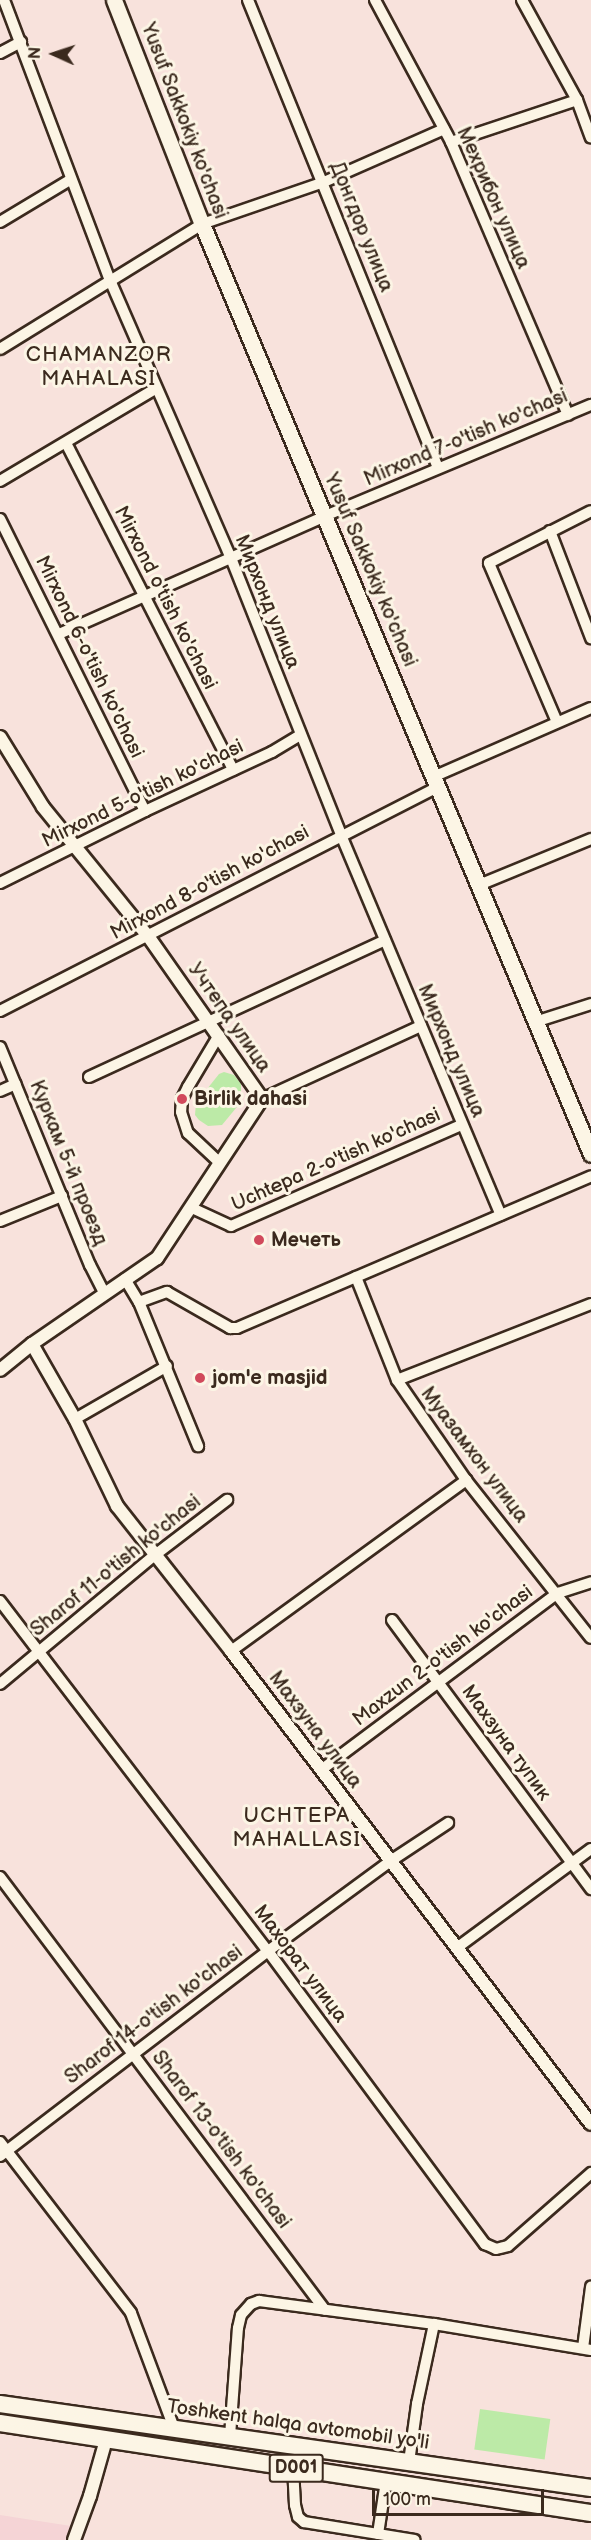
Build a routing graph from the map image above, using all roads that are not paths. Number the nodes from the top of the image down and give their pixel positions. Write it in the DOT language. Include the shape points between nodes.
graph roads {
  1 [pos="4,0"];
  2 [pos="114,0"];
  3 [pos="248,0"];
  4 [pos="375,0"];
  5 [pos="522,0"];
  6 [pos="21,42"];
  7 [pos="0,53"];
  8 [pos="577,100"];
  9 [pos="444,129"];
  10 [pos="591,138"];
  11 [pos="451,142"];
  12 [pos="70,180"];
  13 [pos="324,182"];
  14 [pos="0,222"];
  15 [pos="202,224"];
  16 [pos="110,280"];
  17 [pos="0,349"];
  18 [pos="155,389"];
  19 [pos="591,405"];
  20 [pos="568,415"];
  21 [pos="66,443"];
  22 [pos="438,468"];
  23 [pos="0,481"];
  24 [pos="591,511"];
  25 [pos="325,516"];
  26 [pos="0,519"];
  27 [pos="550,531"];
  28 [pos="231,558"];
  29 [pos="143,598"];
  30 [pos="59,634"];
  31 [pos="591,638"];
  32 [pos="591,708"];
  33 [pos="557,722"];
  34 [pos="300,735"];
  35 [pos="0,737"];
  36 [pos="233,770"];
  37 [pos="435,782"];
  38 [pos="145,811"];
  39 [pos="341,835"];
  40 [pos="591,839"];
  41 [pos="76,846"];
  42 [pos="0,882"];
  43 [pos="479,885"];
  44 [pos="148,936"];
  45 [pos="385,940"];
  46 [pos="591,1004"];
  47 [pos="0,1011"];
  48 [pos="209,1021"];
  49 [pos="535,1022"];
  50 [pos="421,1026"];
  51 [pos="219,1035"];
  52 [pos="0,1047"];
  53 [pos="89,1077"];
  54 [pos="16,1084"];
  55 [pos="0,1091"];
  56 [pos="262,1099"];
  57 [pos="461,1125"];
  58 [pos="591,1154"];
  59 [pos="220,1163"];
  60 [pos="591,1176"];
  61 [pos="62,1196"];
  62 [pos="192,1208"];
  63 [pos="501,1215"];
  64 [pos="0,1221"];
  65 [pos="356,1277"];
  66 [pos="125,1279"];
  67 [pos="104,1293"];
  68 [pos="140,1302"];
  69 [pos="591,1304"];
  70 [pos="32,1344"];
  71 [pos="166,1366"];
  72 [pos="0,1370"];
  73 [pos="397,1380"];
  74 [pos="75,1419"];
  75 [pos="198,1446"];
  76 [pos="466,1480"];
  77 [pos="227,1500"];
  78 [pos="155,1555"];
  79 [pos="591,1582"];
  80 [pos="558,1593"];
  81 [pos="0,1601"];
  82 [pos="392,1620"];
  83 [pos="591,1638"];
  84 [pos="39,1651"];
  85 [pos="231,1651"];
  86 [pos="437,1681"];
  87 [pos="0,1684"];
  88 [pos="321,1770"];
  89 [pos="448,1823"];
  90 [pos="591,1849"];
  91 [pos="389,1862"];
  92 [pos="572,1863"];
  93 [pos="0,1876"];
  94 [pos="591,1888"];
  95 [pos="458,1947"];
  96 [pos="268,1951"];
  97 [pos="133,2053"];
  98 [pos="591,2124"];
  99 [pos="2,2150"];
  100 [pos="591,2173"];
  101 [pos="591,2287"];
  102 [pos="325,2310"];
  103 [pos="434,2324"];
  104 [pos="587,2349"];
  105 [pos="0,2404"];
  106 [pos="34,2408"];
  107 [pos="0,2423"];
  108 [pos="30,2428"];
  109 [pos="174,2428"];
  110 [pos="230,2436"];
  111 [pos="106,2440"];
  112 [pos="296,2446"];
  113 [pos="409,2462"];
  114 [pos="293,2468"];
  115 [pos="386,2481"];
  116 [pos="591,2488"];
  117 [pos="591,2513"];
  118 [pos="378,2534"];
  119 [pos="74,2540"];
  120 [pos="415,2540"];
  1 -- 6 [label="street, Мирхонд улица"];
  2 -- 15 [label="main road, Yusuf Sakkokiy ko'chasi"];
  3 -- 13 [label="street, Донгдор улица"];
  4 -- 9 [label="street, Мехрибон улица"];
  5 -- 8 [label="street"];
  6 -- 7 [label="street"];
  6 -- 12 [label="street, Мирхонд улица"];
  8 -- 10 [label="street"];
  8 -- 11 [label="street"];
  9 -- 11 [label="street, Мехрибон улица"];
  9 -- 13 [label="street"];
  11 -- 20 [label="street, Мехрибон улица"];
  12 -- 14 [label="street"];
  12 -- 16 [label="street, Мирхонд улица"];
  13 -- 15 [label="street"];
  13 -- 22 [label="street, Донгдор улица"];
  15 -- 16 [label="street"];
  15 -- 25 [label="main road, Yusuf Sakkokiy ko'chasi"];
  16 -- 17 [label="street"];
  16 -- 18 [label="street, Мирхонд улица"];
  18 -- 21 [label="street"];
  18 -- 28 [label="street, Мирхонд улица"];
  19 -- 20 [label="street, Mirxond 7-o'tish ko'chasi"];
  20 -- 22 [label="street, Mirxond 7-o'tish ko'chasi"];
  21 -- 23 [label="street"];
  21 -- 29 [label="street, Mirxond o'tish ko'chasi"];
  22 -- 25 [label="street, Mirxond 7-o'tish ko'chasi"];
  24 -- 27 [label="street"];
  25 -- 28 [label="street, Mirxond 7-o'tish ko'chasi"];
  25 -- 37 [label="main road, Yusuf Sakkokiy ko'chasi"];
  26 -- 30 [label="street, Mirxond 6-o'tish ko'chasi"];
  27 -- 31 [label="street"];
  27 -- 33 [label="street" via="489,563"];
  28 -- 29 [label="street, Mirxond 7-o'tish ko'chasi"];
  28 -- 34 [label="street, Мирхонд улица"];
  29 -- 30 [label="street, Mirxond 7-o'tish ko'chasi"];
  29 -- 36 [label="street, Mirxond o'tish ko'chasi"];
  30 -- 38 [label="street, Mirxond 6-o'tish ko'chasi"];
  32 -- 33 [label="street, Mirxond 8-o'tish ko'chasi"];
  33 -- 37 [label="street, Mirxond 8-o'tish ko'chasi"];
  34 -- 36 [label="street, Mirxond 5-o'tish ko'chasi"];
  34 -- 39 [label="street, Мирхонд улица"];
  35 -- 41 [label="street, Учтепа улица" via="43,807"];
  36 -- 38 [label="street, Mirxond 5-o'tish ko'chasi"];
  37 -- 39 [label="street, Mirxond 8-o'tish ko'chasi"];
  37 -- 43 [label="main road, Yusuf Sakkokiy ko'chasi"];
  38 -- 41 [label="street, Mirxond 5-o'tish ko'chasi"];
  39 -- 44 [label="street, Mirxond 8-o'tish ko'chasi"];
  39 -- 45 [label="street, Мирхонд улица"];
  40 -- 43 [label="street"];
  41 -- 42 [label="street, Mirxond 5-o'tish ko'chasi"];
  41 -- 44 [label="street, Учтепа улица"];
  43 -- 49 [label="main road, Yusuf Sakkokiy ko'chasi"];
  44 -- 47 [label="street, Mirxond 8-o'tish ko'chasi"];
  44 -- 48 [label="street, Учтепа улица"];
  45 -- 48 [label="street"];
  45 -- 50 [label="street, Мирхонд улица"];
  46 -- 49 [label="street"];
  48 -- 51 [label="street, Учтепа улица"];
  48 -- 53 [label="street"];
  49 -- 58 [label="main road, Yusuf Sakkokiy ko'chasi"];
  50 -- 56 [label="street"];
  50 -- 57 [label="street, Мирхонд улица"];
  51 -- 56 [label="street, Учтепа улица"];
  51 -- 59 [label="street" via="185,1093 181,1112 188,1133"];
  52 -- 54 [label="street, Куркам 5-й проезд"];
  54 -- 55 [label="street"];
  54 -- 61 [label="street, Куркам 5-й проезд"];
  56 -- 59 [label="street, Учтепа улица"];
  57 -- 62 [label="street, Uchtepa 2-o'tish ko'chasi" via="231,1226"];
  57 -- 63 [label="street, Мирхонд улица"];
  59 -- 62 [label="street, Учтепа улица"];
  60 -- 63 [label="street"];
  61 -- 64 [label="street"];
  61 -- 67 [label="street, Куркам 5-й проезд"];
  62 -- 66 [label="street, Учтепа улица" via="157,1258"];
  63 -- 65 [label="street"];
  65 -- 68 [label="street" via="237,1328 230,1328 166,1292"];
  65 -- 73 [label="street, Муазамхон улица"];
  66 -- 67 [label="street, Учтепа улица"];
  66 -- 68 [label="street"];
  67 -- 70 [label="street, Учтепа улица"];
  68 -- 71 [label="street"];
  69 -- 73 [label="street"];
  70 -- 72 [label="street, Учтепа улица"];
  70 -- 74 [label="street, Махзуна улица"];
  71 -- 74 [label="street"];
  71 -- 75 [label="street"];
  73 -- 76 [label="street, Муазамхон улица"];
  74 -- 78 [label="street, Махзуна улица" via="117,1506"];
  76 -- 80 [label="street, Муазамхон улица"];
  76 -- 85 [label="street"];
  77 -- 78 [label="street, Sharof 11-o'tish ko'chasi"];
  78 -- 84 [label="street, Sharof 11-o'tish ko'chasi"];
  78 -- 85 [label="street, Махзуна улица"];
  79 -- 80 [label="street, Maxzun 2-o'tish ko'chasi"];
  80 -- 83 [label="street, Муазамхон улица"];
  80 -- 86 [label="street, Maxzun 2-o'tish ko'chasi"];
  81 -- 84 [label="street, Махорат улица"];
  82 -- 86 [label="street, Махзуна тупик"];
  84 -- 87 [label="street, Sharof 11-o'tish ko'chasi"];
  84 -- 96 [label="street, Махорат улица"];
  85 -- 88 [label="street, Махзуна улица"];
  86 -- 88 [label="street, Maxzun 2-o'tish ko'chasi"];
  86 -- 92 [label="street, Махзуна тупик"];
  88 -- 91 [label="street, Махзуна улица"];
  89 -- 91 [label="street, Sharof 14-o'tish ko'chasi"];
  90 -- 92 [label="street"];
  91 -- 95 [label="street, Махзуна улица"];
  91 -- 96 [label="street, Sharof 14-o'tish ko'chasi"];
  92 -- 94 [label="street, Махзуна тупик"];
  92 -- 95 [label="street"];
  93 -- 97 [label="street, Sharof 13-o'tish ko'chasi"];
  95 -- 98 [label="street, Махзуна улица"];
  96 -- 97 [label="street, Sharof 14-o'tish ko'chasi"];
  96 -- 100 [label="street, Махорат улица" via="485,2244 496,2249 508,2246"];
  97 -- 99 [label="street, Sharof 14-o'tish ko'chasi"];
  97 -- 102 [label="street, Sharof 13-o'tish ko'chasi"];
  99 -- 109 [label="street" via="131,2313"];
  101 -- 104 [label="street"];
  102 -- 103 [label="street"];
  102 -- 110 [label="street" via="259,2301 241,2315"];
  103 -- 104 [label="street"];
  103 -- 113 [label="street"];
  105 -- 106 [label="highway, Toshkent halqa avtomobil yo'li / D001"];
  106 -- 108 [label="highway"];
  106 -- 109 [label="highway, Toshkent halqa avtomobil yo'li / D001"];
  107 -- 108 [label="highway, D001"];
  108 -- 111 [label="highway, D001"];
  109 -- 110 [label="highway, Toshkent halqa avtomobil yo'li / D001"];
  110 -- 112 [label="highway, Toshkent halqa avtomobil yo'li / D001"];
  111 -- 114 [label="highway, D001"];
  111 -- 119 [label="street"];
  112 -- 113 [label="highway, Toshkent halqa avtomobil yo'li / D001"];
  112 -- 114 [label="highway"];
  113 -- 116 [label="highway, Toshkent halqa avtomobil yo'li / D001"];
  114 -- 115 [label="highway, D001"];
  114 -- 118 [label="street" via="298,2517 304,2522"];
  115 -- 117 [label="highway, D001"];
  115 -- 118 [label="street"];
  118 -- 120 [label="street"];
}
